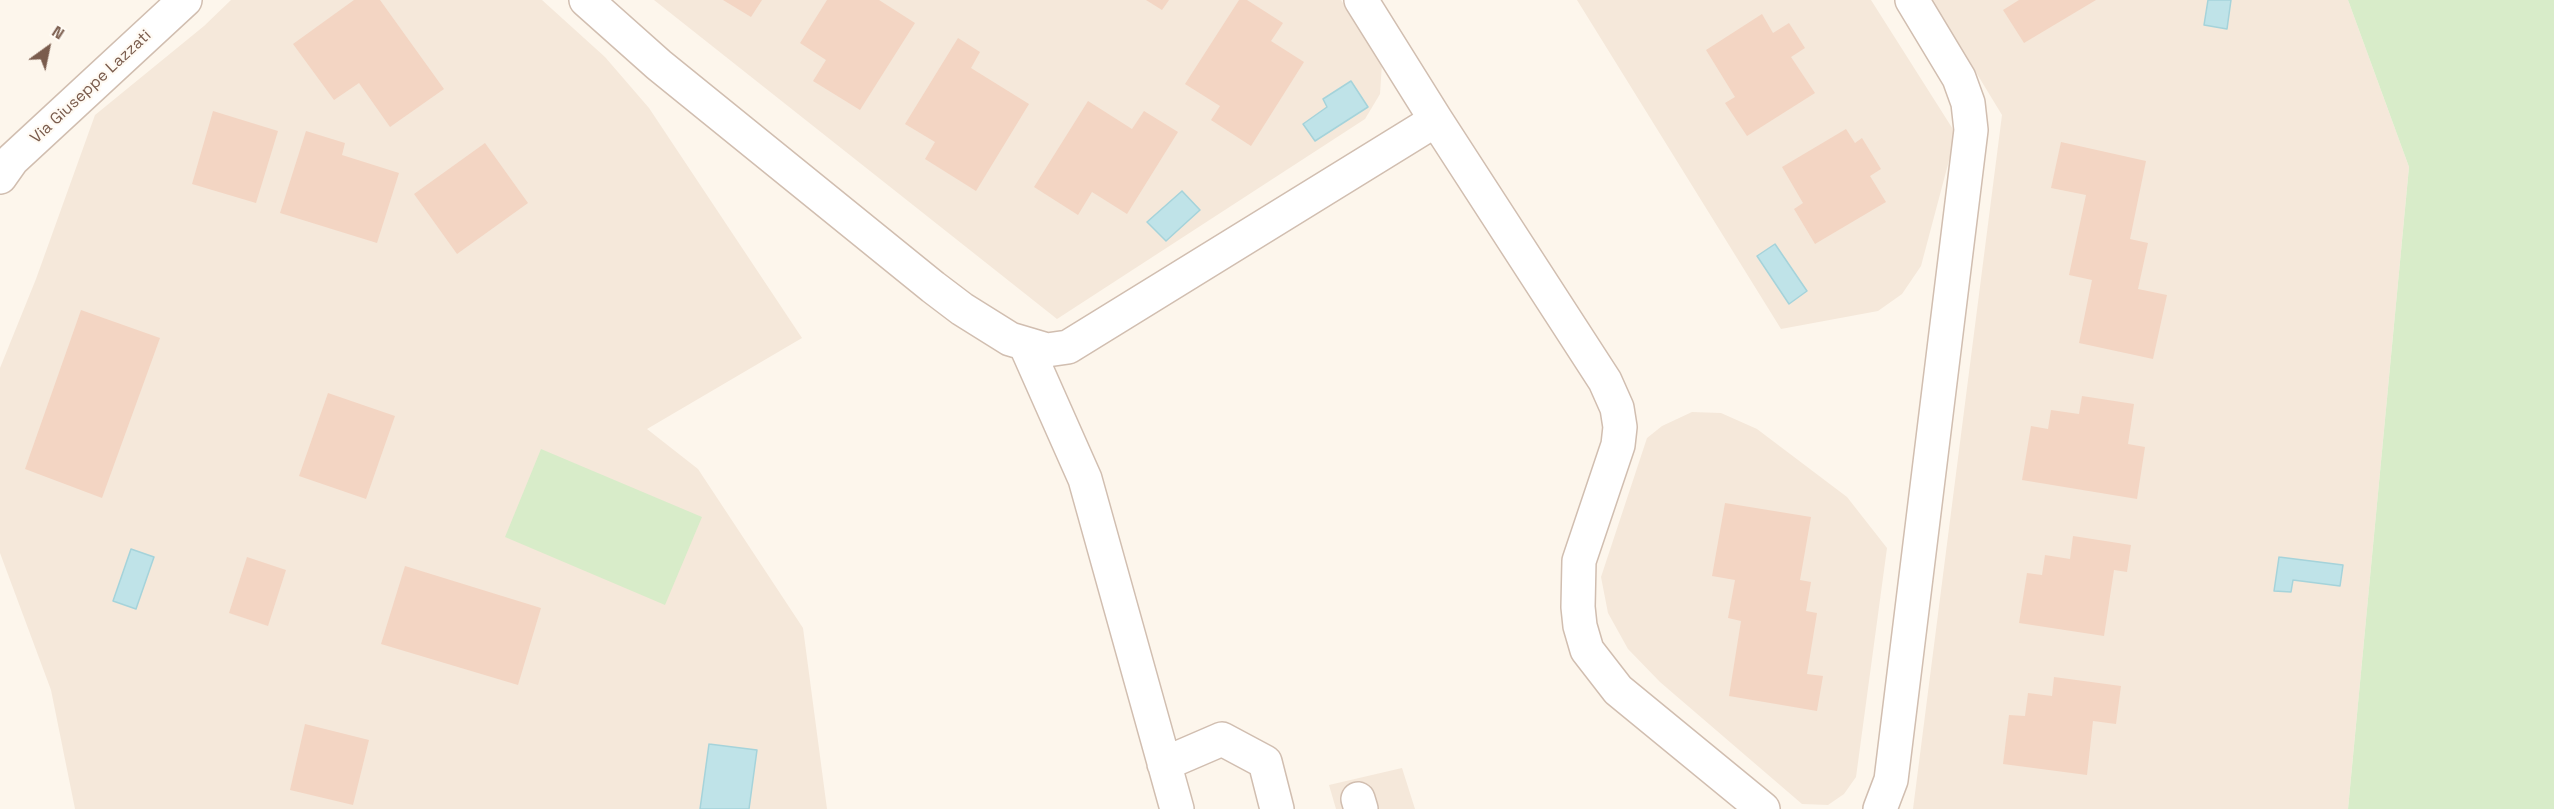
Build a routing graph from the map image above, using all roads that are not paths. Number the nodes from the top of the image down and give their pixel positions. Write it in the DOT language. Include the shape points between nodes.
graph roads {
  1 [pos="185,0"];
  2 [pos="586,0"];
  3 [pos="1361,0"];
  4 [pos="1912,0"];
  5 [pos="1436,120"];
  6 [pos="0,177"];
  7 [pos="1026,345"];
  8 [pos="1164,764"];
  9 [pos="1177,809"];
  10 [pos="1277,809"];
  11 [pos="1763,809"];
  12 [pos="1880,809"];
  1 -- 6 [label="street, Via Giuseppe Lazzati" via="12,160"];
  2 -- 7 [label="street" via="933,287 986,325"];
  3 -- 5 [label="street"];
  4 -- 12 [label="street" via="1959,78 1968,103 1971,130 1891,780"];
  5 -- 7 [label="street" via="1068,347 1047,351"];
  5 -- 11 [label="street" via="1605,381 1617,408 1618,445 1579,561 1578,607 1587,650 1618,690"];
  7 -- 8 [label="street" via="1085,479"];
  8 -- 9 [label="street"];
  8 -- 10 [label="street" via="1221,739 1265,762"];
}
